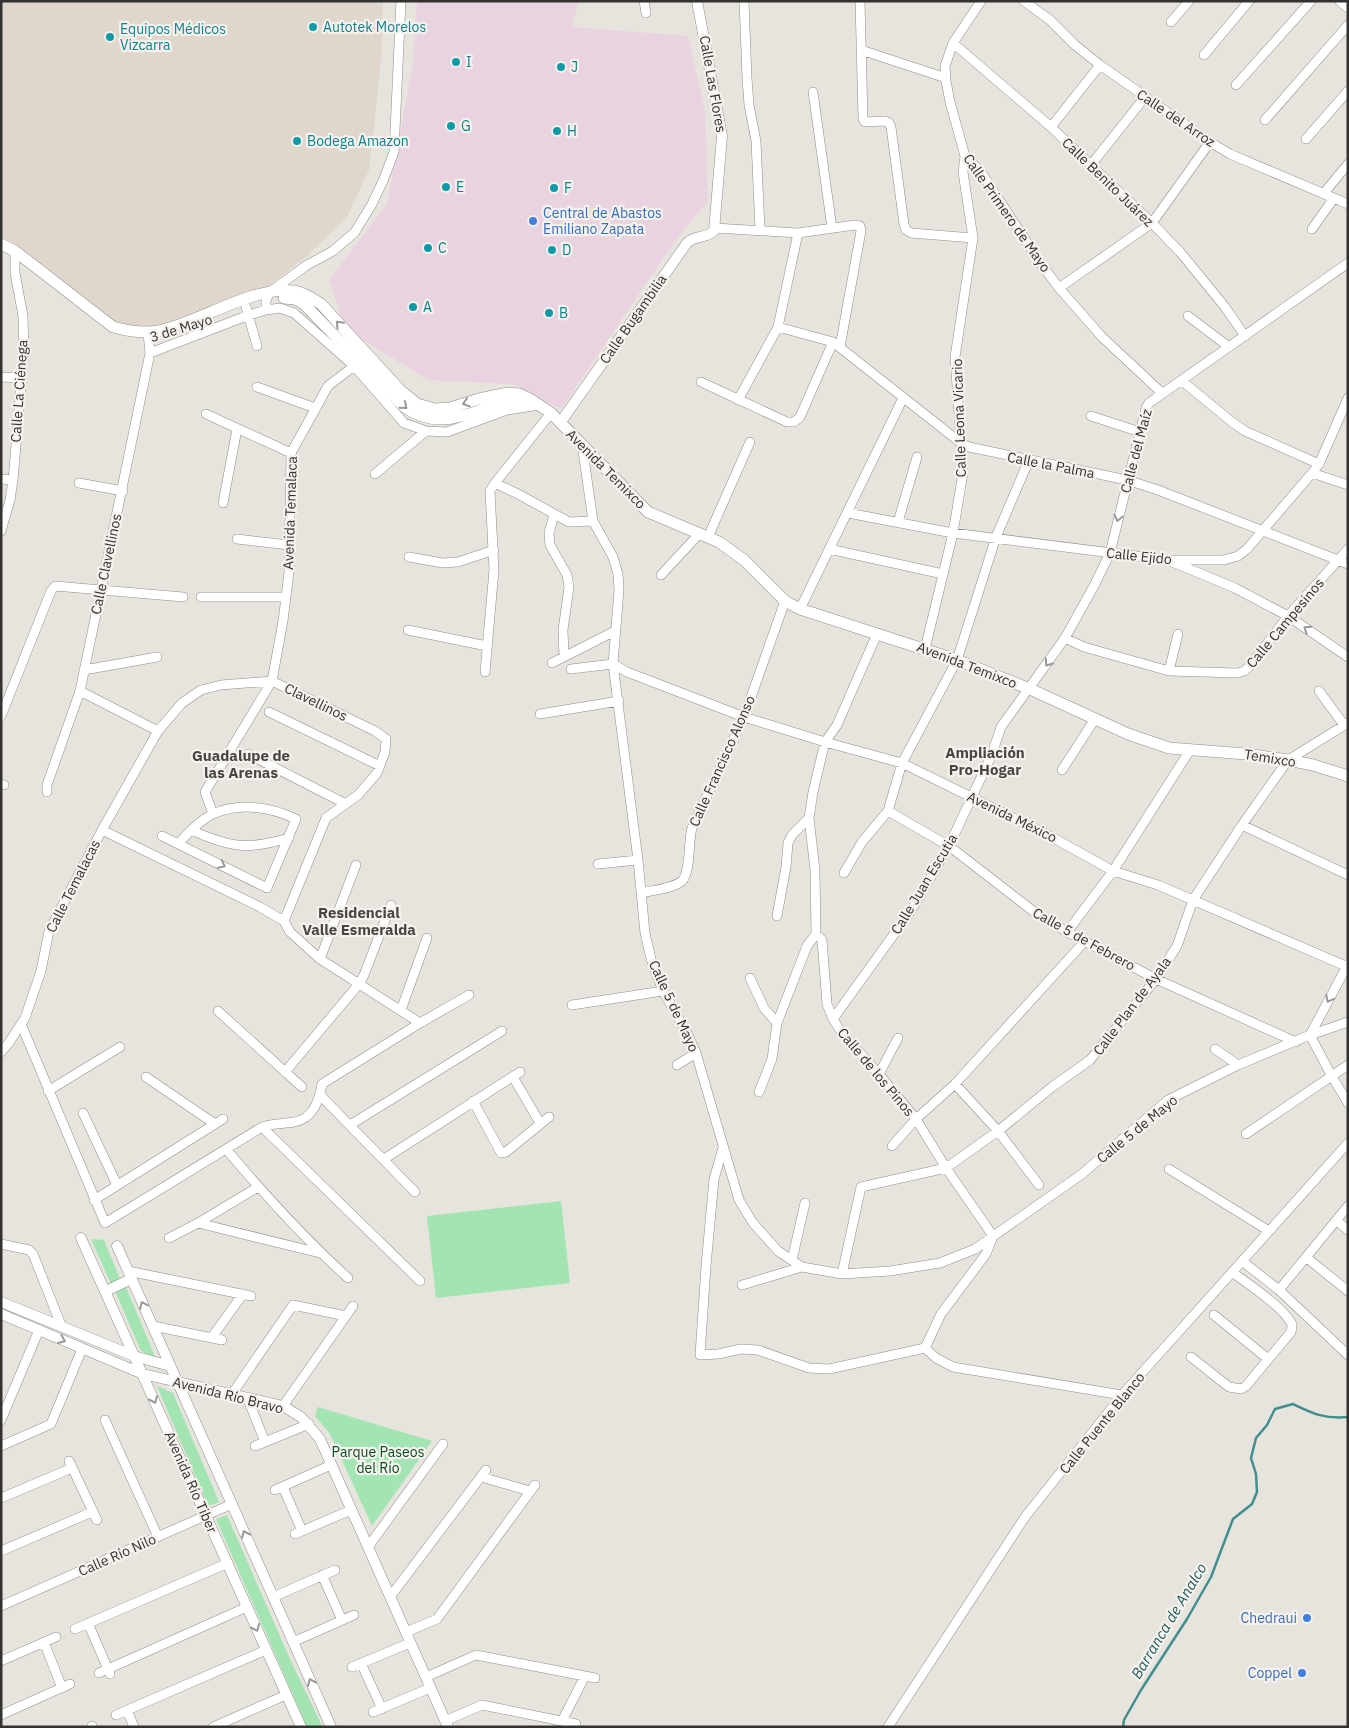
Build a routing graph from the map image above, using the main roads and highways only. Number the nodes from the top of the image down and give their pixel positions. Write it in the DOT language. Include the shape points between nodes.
graph roads {
  1 [pos="1341,1"];
  2 [pos="1348,7"];
  3 [pos="1,244"];
  4 [pos="1,251"];
  5 [pos="15,255"];
  6 [pos="267,301"];
  7 [pos="149,336"];
  8 [pos="535,402"];
  9 [pos="1190,750"];
  10 [pos="1348,776"];
  1 -- 2 [label="main road"];
  3 -- 5 [label="main road"];
  4 -- 5 [label="main road, 3 de Mayo"];
  5 -- 7 [label="main road, 3 de Mayo" via="100,326 117,334"];
  6 -- 7 [label="main road"];
  6 -- 7 [label="main road, 3 de Mayo" via="248,311 173,333"];
  6 -- 8 [label="main road, 3 de Mayo, one-way" via="295,298 304,304 403,406 415,414 429,419 453,419 507,401"];
  8 -- 6 [label="main road, one-way" via="519,394 508,393 450,408 435,409 418,404 400,390 310,296 294,291 276,291"];
  8 -- 9 [label="main road, Avenida Temixco" via="582,444 648,512 726,546 785,601 800,609 957,660 1150,742"];
  9 -- 10 [label="main road, Temixco" via="1288,760"];
}
